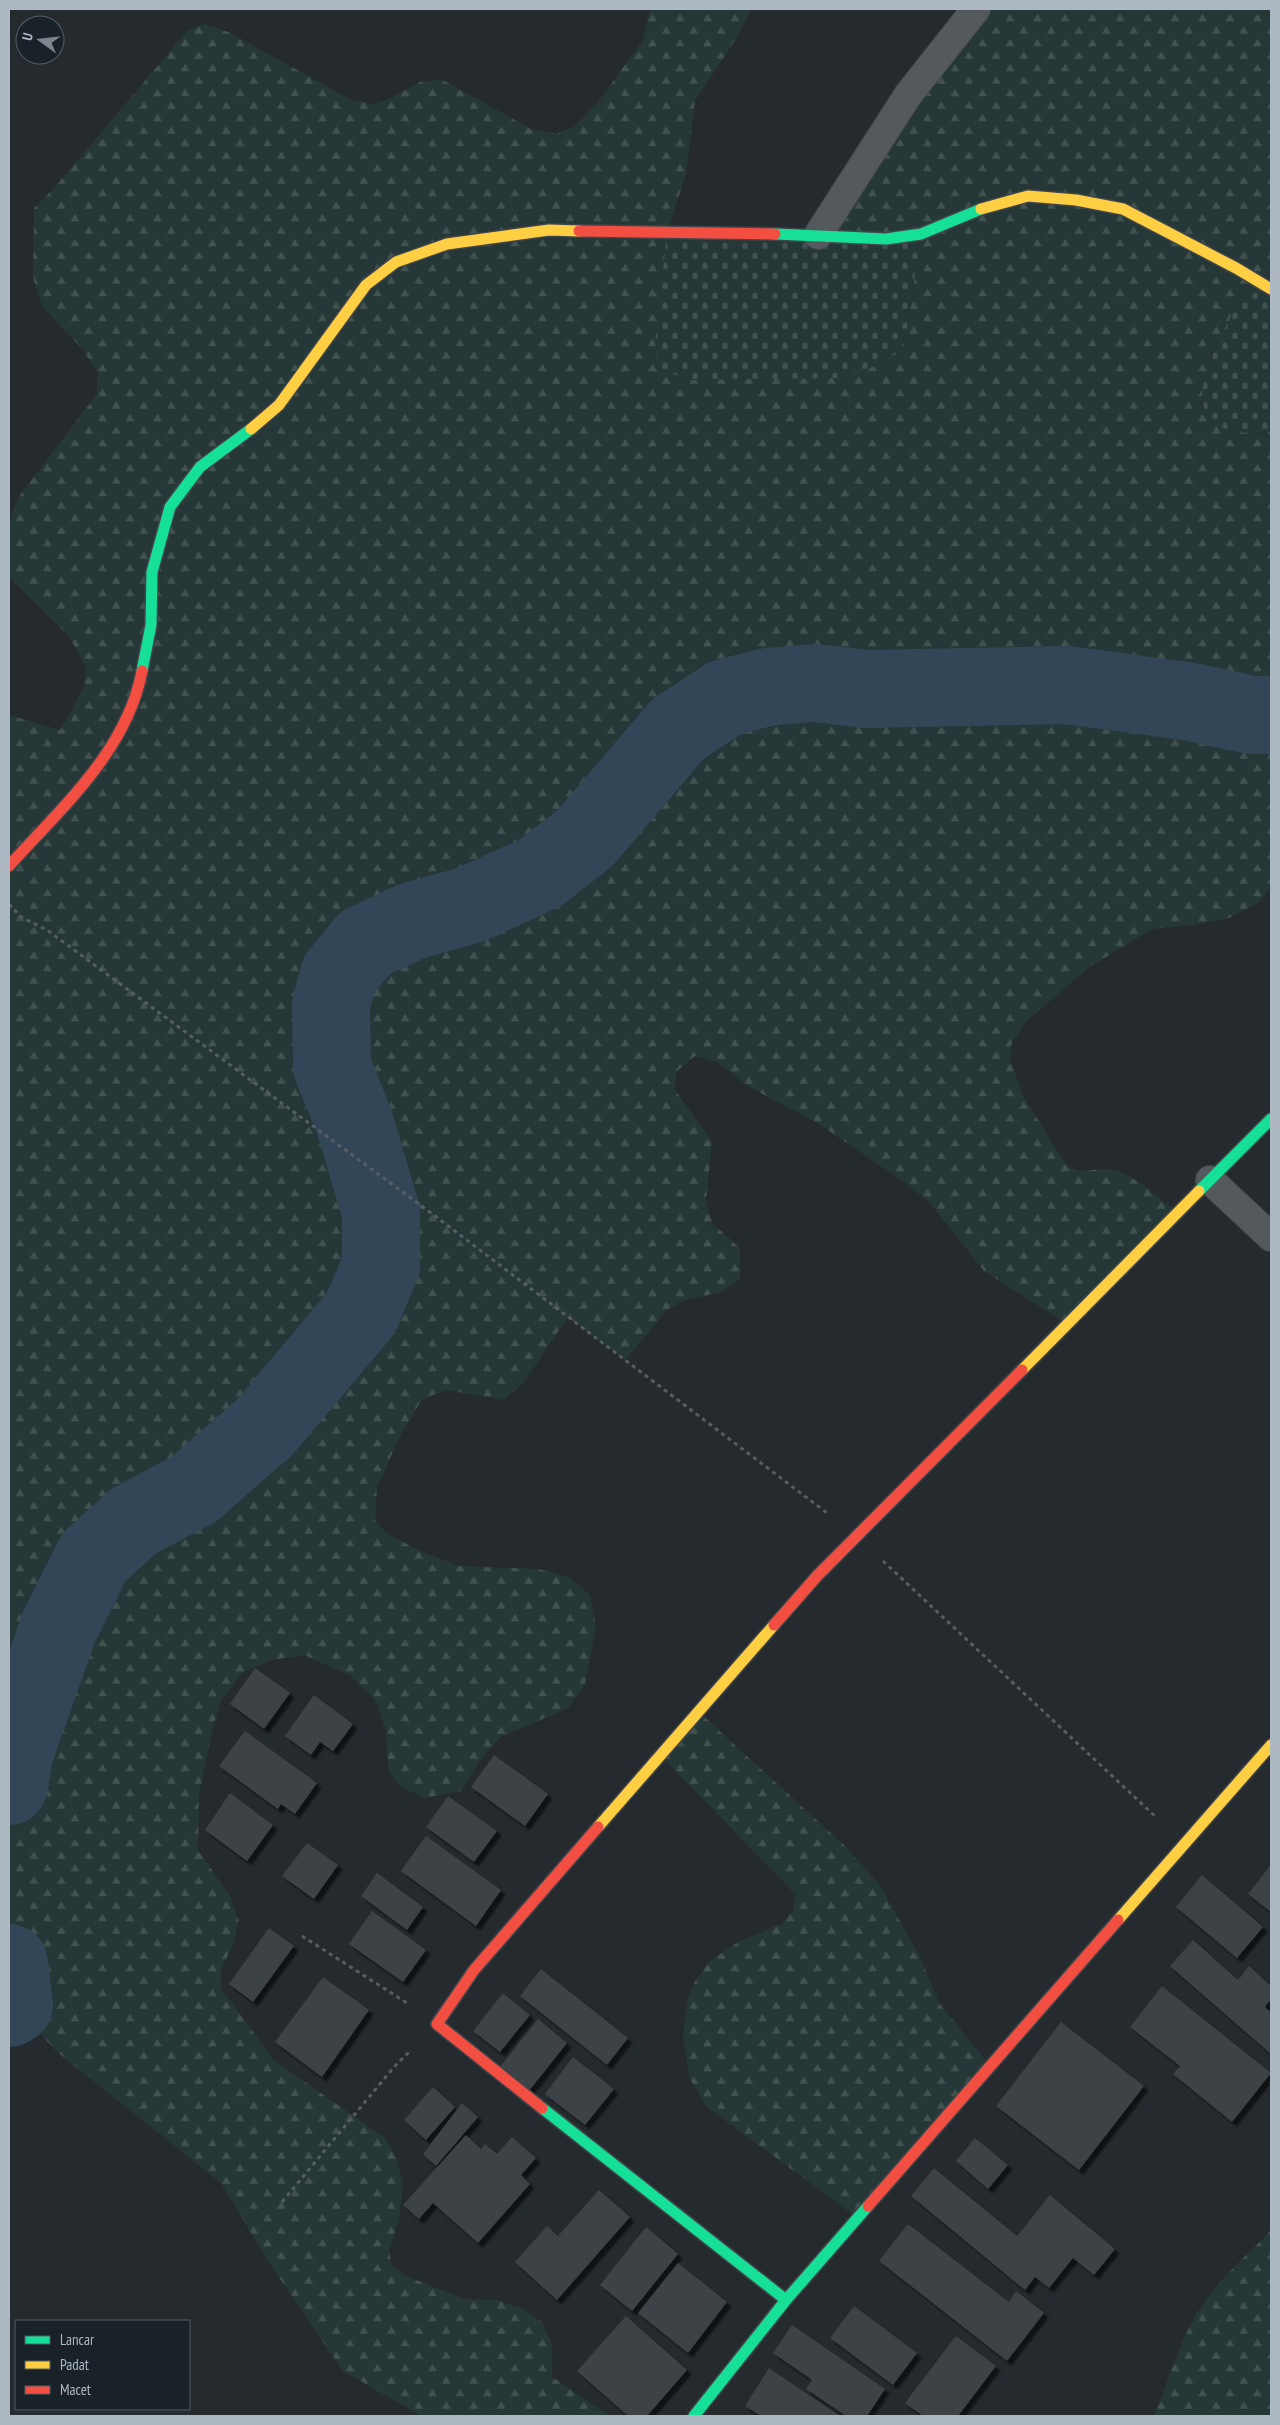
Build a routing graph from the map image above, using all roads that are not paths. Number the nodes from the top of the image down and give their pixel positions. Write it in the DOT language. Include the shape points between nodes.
graph roads {
  1 [pos="976,9"];
  2 [pos="818,235"];
  3 [pos="1271,289"];
  4 [pos="9,866"];
  5 [pos="1271,1119"];
  6 [pos="1210,1180"];
  7 [pos="1271,1236"];
  8 [pos="1271,1745"];
  9 [pos="786,2300"];
  10 [pos="694,2416"];
  1 -- 2 [label="street" via="908,95"];
  2 -- 3 [label="street" via="886,239 921,234 974,212 1028,196 1076,200 1123,209"];
  2 -- 4 [label="street" via="549,230 447,244 396,262 366,285 279,405 200,468 170,507 152,572 151,625 138,692 112,746 84,783"];
  5 -- 6 [label="street"];
  6 -- 7 [label="street"];
  6 -- 9 [label="street" via="810,1584 474,1970 437,2024"];
  8 -- 9 [label="street"];
  9 -- 10 [label="street"];
}
